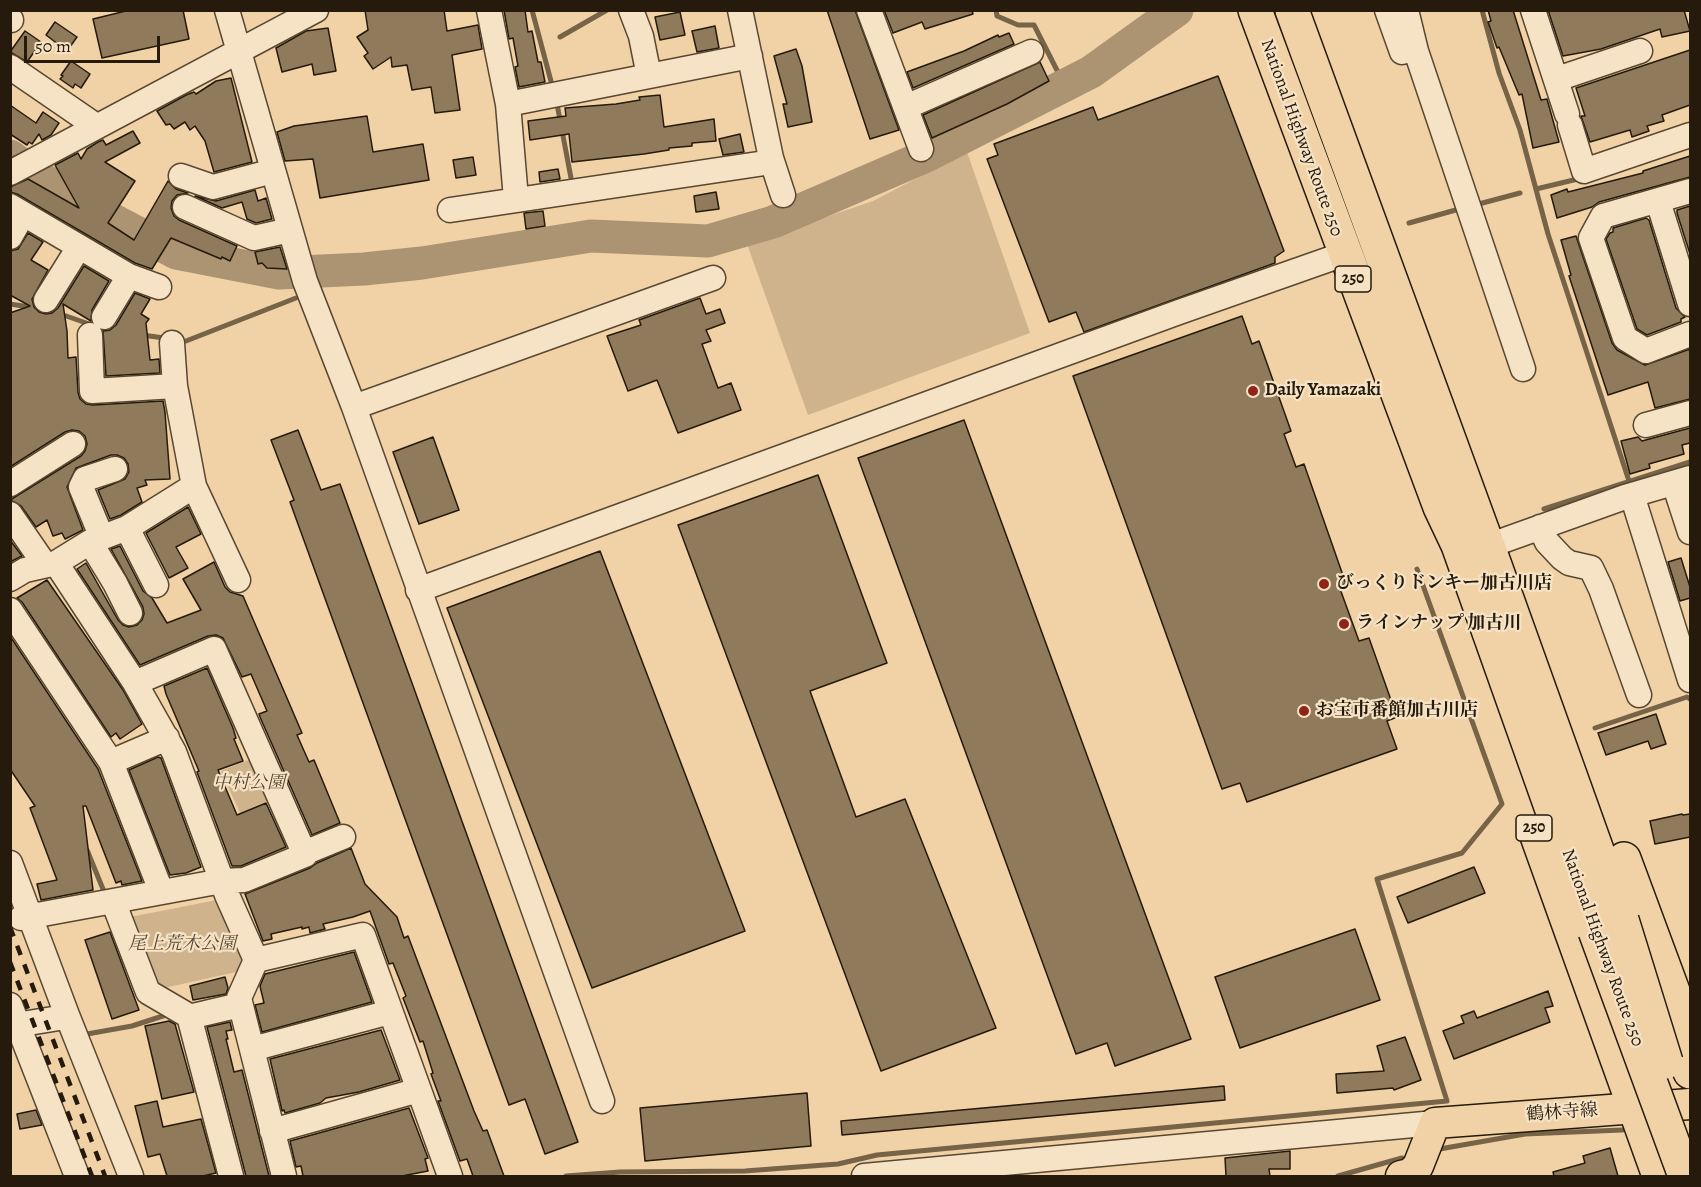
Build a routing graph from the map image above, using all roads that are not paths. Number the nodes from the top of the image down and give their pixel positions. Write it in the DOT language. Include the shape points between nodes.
graph roads {
  1 [pos="226,10"];
  2 [pos="316,10"];
  3 [pos="489,10"];
  4 [pos="631,10"];
  5 [pos="740,10"];
  6 [pos="869,10"];
  7 [pos="1255,10"];
  8 [pos="1292,10"];
  9 [pos="1387,10"];
  10 [pos="1406,10"];
  11 [pos="1533,10"];
  12 [pos="239,50"];
  13 [pos="1640,51"];
  14 [pos="1031,52"];
  15 [pos="750,56"];
  16 [pos="10,67"];
  17 [pos="649,76"];
  18 [pos="1557,79"];
  19 [pos="508,104"];
  20 [pos="906,107"];
  21 [pos="96,126"];
  22 [pos="1690,135"];
  23 [pos="921,149"];
  24 [pos="771,158"];
  25 [pos="273,171"];
  26 [pos="11,173"];
  27 [pos="181,176"];
  28 [pos="1463,190"];
  29 [pos="1690,191"];
  30 [pos="783,195"];
  31 [pos="516,199"];
  32 [pos="1658,201"];
  33 [pos="185,207"];
  34 [pos="17,210"];
  35 [pos="450,210"];
  36 [pos="290,230"];
  37 [pos="10,237"];
  38 [pos="80,247"];
  39 [pos="1344,254"];
  40 [pos="129,276"];
  41 [pos="713,278"];
  42 [pos="159,287"];
  43 [pos="46,300"];
  44 [pos="1690,304"];
  45 [pos="1690,334"];
  46 [pos="172,344"];
  47 [pos="1523,369"];
  48 [pos="175,386"];
  49 [pos="354,407"];
  50 [pos="1690,413"];
  51 [pos="1646,425"];
  52 [pos="73,444"];
  53 [pos="115,469"];
  54 [pos="1682,480"];
  55 [pos="10,484"];
  56 [pos="194,486"];
  57 [pos="1632,495"];
  58 [pos="10,514"];
  59 [pos="1540,527"];
  60 [pos="127,528"];
  61 [pos="1690,532"];
  62 [pos="96,540"];
  63 [pos="1473,546"];
  64 [pos="50,564"];
  65 [pos="10,579"];
  66 [pos="238,580"];
  67 [pos="156,585"];
  68 [pos="418,590"];
  69 [pos="10,610"];
  70 [pos="129,612"];
  71 [pos="1690,680"];
  72 [pos="135,683"];
  73 [pos="1639,695"];
  74 [pos="167,738"];
  75 [pos="111,762"];
  76 [pos="344,837"];
  77 [pos="304,853"];
  78 [pos="10,863"];
  79 [pos="222,881"];
  80 [pos="161,891"];
  81 [pos="112,901"];
  82 [pos="26,917"];
  83 [pos="1608,926"];
  84 [pos="256,960"];
  85 [pos="1639,973"];
  86 [pos="240,1005"];
  87 [pos="390,1012"];
  88 [pos="68,1015"];
  89 [pos="189,1017"];
  90 [pos="13,1018"];
  91 [pos="1690,1037"];
  92 [pos="252,1049"];
  93 [pos="1690,1072"];
  94 [pos="419,1090"];
  95 [pos="602,1101"];
  96 [pos="1690,1104"];
  97 [pos="1635,1107"];
  98 [pos="1435,1123"];
  99 [pos="1690,1129"];
  100 [pos="272,1131"];
  101 [pos="889,1175"];
  102 [pos="77,1176"];
  103 [pos="131,1176"];
  104 [pos="231,1176"];
  105 [pos="284,1176"];
  106 [pos="450,1176"];
  107 [pos="864,1176"];
  108 [pos="1401,1176"];
  109 [pos="1659,1176"];
  110 [pos="1685,1176"];
  1 -- 12 [label="street"];
  2 -- 12 [label="street"];
  3 -- 19 [label="street"];
  4 -- 17 [label="street"];
  5 -- 15 [label="street"];
  6 -- 20 [label="street"];
  7 -- 39 [label="highway, National Highway Route 250 / 250"];
  8 -- 63 [label="highway, National Highway Route 250 / 250"];
  9 -- 28 [label="street" via="1446,169"];
  10 -- 28 [label="street"];
  11 -- 18 [label="street"];
  12 -- 21 [label="street"];
  12 -- 25 [label="street"];
  13 -- 18 [label="street"];
  14 -- 20 [label="street"];
  15 -- 17 [label="street"];
  15 -- 24 [label="street"];
  16 -- 21 [label="street"];
  17 -- 19 [label="street"];
  18 -- 22 [label="street" via="1569,119 1568,150 1584,171"];
  19 -- 31 [label="street"];
  20 -- 23 [label="street"];
  21 -- 26 [label="street"];
  24 -- 30 [label="street"];
  24 -- 31 [label="street" via="765,163"];
  25 -- 27 [label="street" via="213,187"];
  25 -- 36 [label="street"];
  28 -- 47 [label="street"];
  29 -- 32 [label="street"];
  31 -- 35 [label="street"];
  32 -- 44 [label="street"];
  32 -- 45 [label="street" via="1603,216 1591,238 1625,338 1646,351"];
  33 -- 36 [label="street" via="254,238"];
  34 -- 37 [label="street"];
  34 -- 38 [label="street"];
  36 -- 49 [label="street" via="303,275"];
  38 -- 40 [label="street"];
  38 -- 43 [label="street"];
  39 -- 63 [label="highway, National Highway Route 250 / 250" via="1440,507"];
  39 -- 68 [label="street"];
  40 -- 42 [label="street"];
  40 -- 48 [label="street" via="97,326 92,391"];
  41 -- 49 [label="street"];
  46 -- 48 [label="street"];
  48 -- 56 [label="street"];
  49 -- 68 [label="street"];
  50 -- 51 [label="street"];
  52 -- 55 [label="street"];
  53 -- 62 [label="street" via="85,479 81,487"];
  54 -- 57 [label="street"];
  54 -- 61 [label="street"];
  56 -- 60 [label="street"];
  56 -- 66 [label="street"];
  57 -- 59 [label="street"];
  57 -- 71 [label="street"];
  58 -- 64 [label="street"];
  59 -- 63 [label="street"];
  59 -- 73 [label="street" via="1546,542 1562,558 1591,568"];
  60 -- 62 [label="street"];
  60 -- 67 [label="street"];
  62 -- 64 [label="street"];
  62 -- 70 [label="street"];
  63 -- 83 [label="highway, National Highway Route 250 / 250"];
  63 -- 91 [label="highway, 250" via="1519,581"];
  63 -- 97 [label="highway, 250" via="1454,596"];
  64 -- 65 [label="street" via="25,570"];
  64 -- 72 [label="street"];
  68 -- 95 [label="street"];
  69 -- 75 [label="street"];
  72 -- 74 [label="street"];
  72 -- 77 [label="street" via="214,650"];
  74 -- 75 [label="street"];
  74 -- 79 [label="street"];
  75 -- 80 [label="street"];
  76 -- 77 [label="street"];
  77 -- 79 [label="street" via="244,879"];
  78 -- 82 [label="street"];
  79 -- 80 [label="street"];
  79 -- 84 [label="street"];
  80 -- 81 [label="street"];
  81 -- 82 [label="street"];
  81 -- 89 [label="street" via="148,992"];
  82 -- 88 [label="street"];
  83 -- 85 [label="highway, National Highway Route 250 / 250, bridge"];
  83 -- 110 [label="highway, National Highway Route 250 / 250, bridge"];
  84 -- 86 [label="street" via="239,998"];
  84 -- 87 [label="street" via="363,935"];
  85 -- 93 [label="highway, 250, bridge" via="1676,1035"];
  85 -- 99 [label="highway, National Highway Route 250 / 250, bridge"];
  86 -- 89 [label="street"];
  86 -- 92 [label="street"];
  87 -- 92 [label="street"];
  87 -- 94 [label="street"];
  88 -- 90 [label="street"];
  88 -- 103 [label="street"];
  89 -- 104 [label="street"];
  90 -- 102 [label="street"];
  92 -- 100 [label="street"];
  94 -- 100 [label="street"];
  94 -- 106 [label="street"];
  96 -- 97 [label="main road, 鶴林寺線"];
  97 -- 98 [label="main road, 鶴林寺線"];
  97 -- 109 [label="highway, 250"];
  98 -- 101 [label="street"];
  98 -- 108 [label="main road" via="1418,1166"];
  100 -- 105 [label="street"];
  101 -- 107 [label="street"];
}
